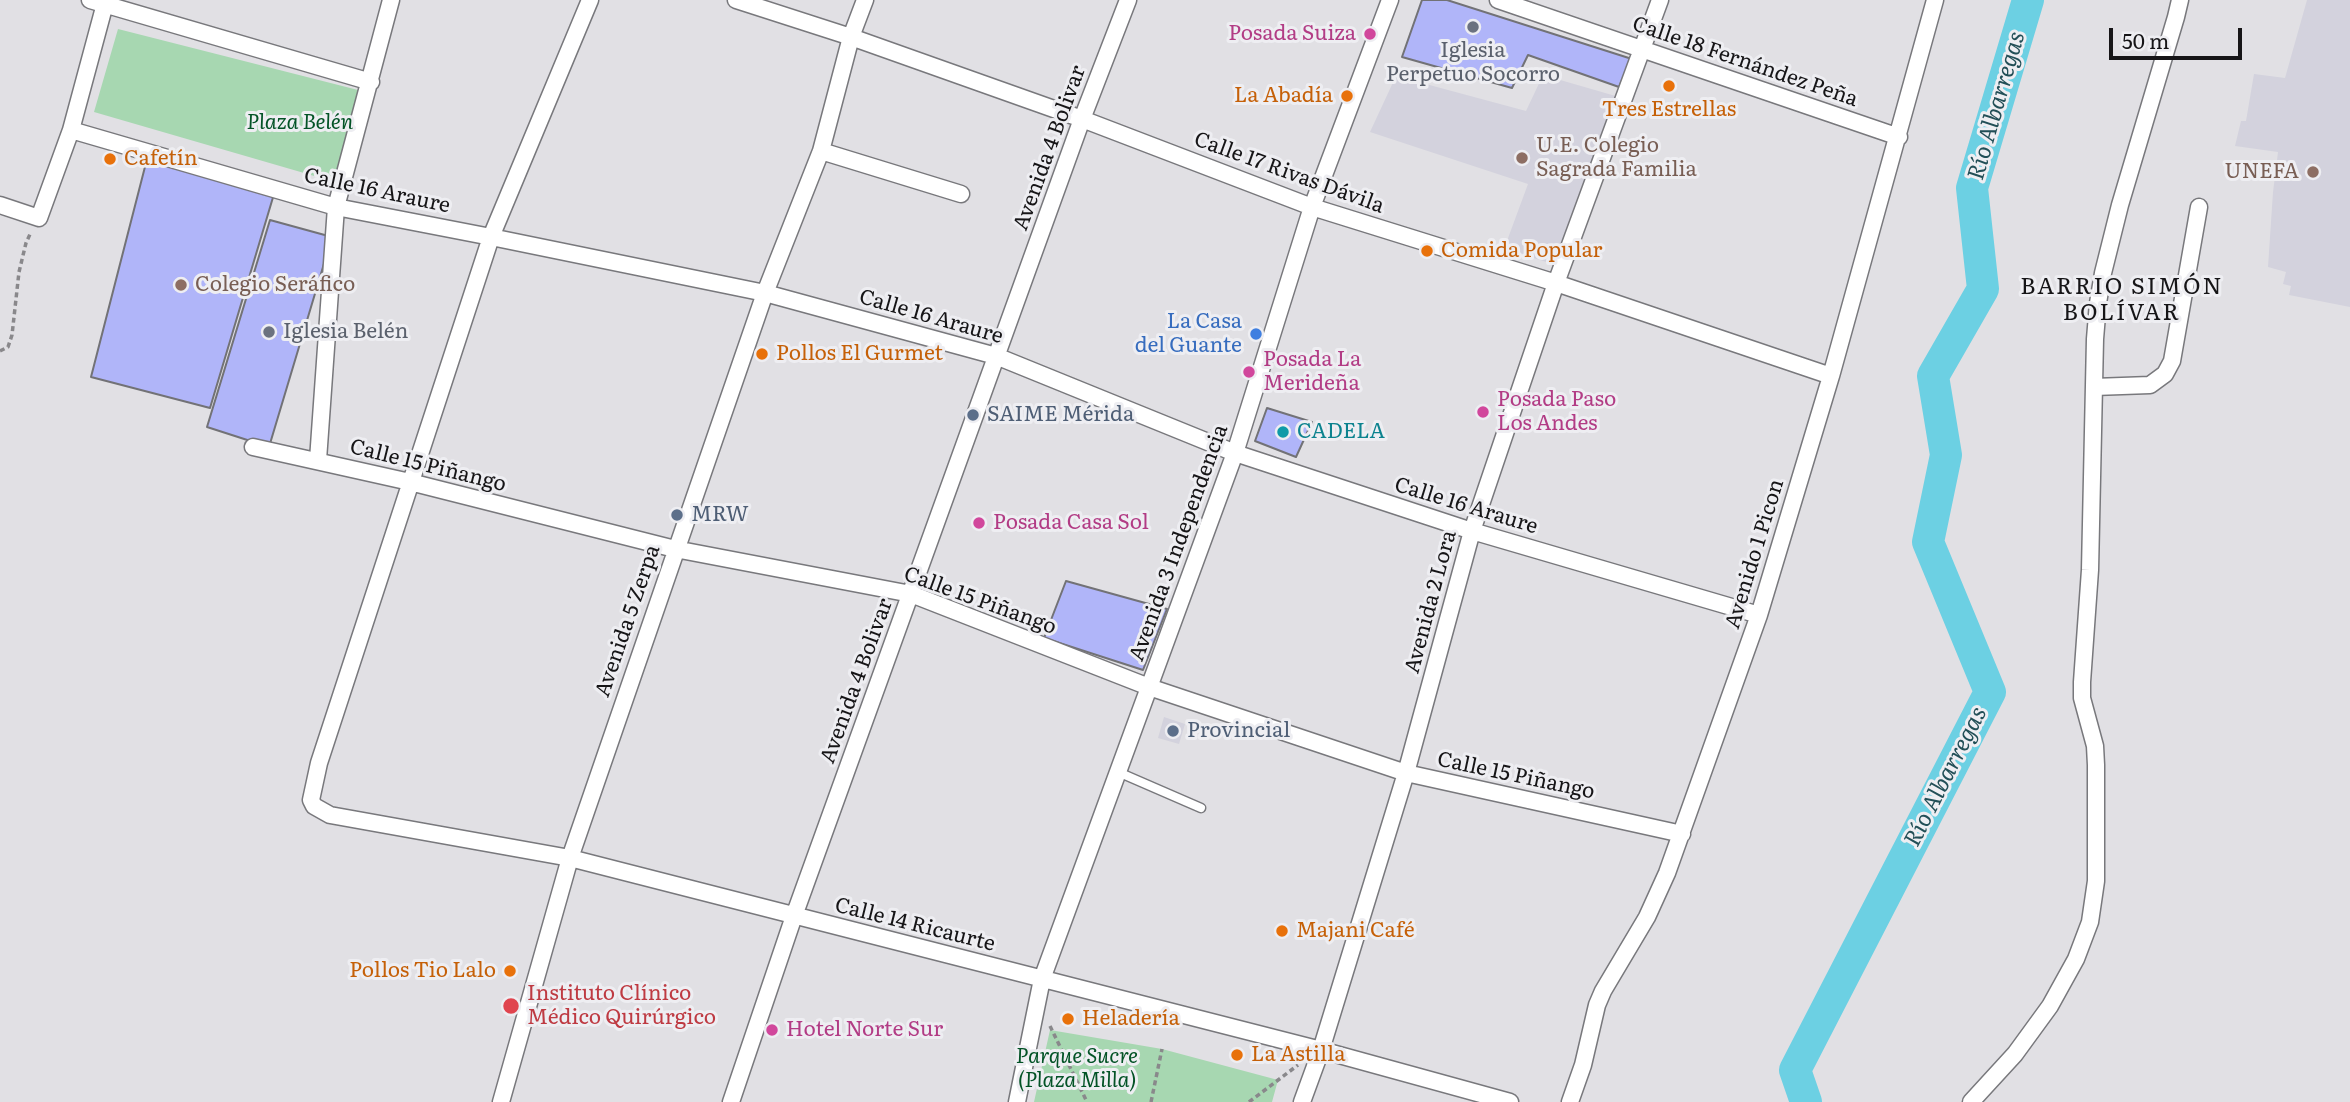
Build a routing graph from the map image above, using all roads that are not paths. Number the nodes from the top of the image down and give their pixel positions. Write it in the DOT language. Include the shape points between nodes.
graph roads {
  1 [pos="391,0"];
  2 [pos="590,0"];
  3 [pos="736,0"];
  4 [pos="864,0"];
  5 [pos="1128,0"];
  6 [pos="1390,0"];
  7 [pos="1498,0"];
  8 [pos="1660,0"];
  9 [pos="1935,0"];
  10 [pos="2180,0"];
  11 [pos="100,1"];
  12 [pos="851,37"];
  13 [pos="1642,50"];
  14 [pos="371,82"];
  15 [pos="1082,119"];
  16 [pos="71,130"];
  17 [pos="1899,137"];
  18 [pos="821,151"];
  19 [pos="961,194"];
  20 [pos="0,205"];
  21 [pos="2199,207"];
  22 [pos="337,208"];
  23 [pos="1312,208"];
  24 [pos="491,237"];
  25 [pos="1556,283"];
  26 [pos="765,293"];
  27 [pos="996,356"];
  28 [pos="1831,376"];
  29 [pos="2094,387"];
  30 [pos="253,447"];
  31 [pos="1235,453"];
  32 [pos="318,460"];
  33 [pos="410,482"];
  34 [pos="1472,531"];
  35 [pos="675,549"];
  36 [pos="911,594"];
  37 [pos="1759,615"];
  38 [pos="1149,687"];
  39 [pos="1118,772"];
  40 [pos="1406,773"];
  41 [pos="1201,808"];
  42 [pos="1682,834"];
  43 [pos="570,858"];
  44 [pos="794,916"];
  45 [pos="1042,979"];
  46 [pos="1321,1049"];
  47 [pos="500,1102"];
  48 [pos="731,1102"];
  49 [pos="1017,1102"];
  50 [pos="1302,1102"];
  51 [pos="1510,1102"];
  52 [pos="1570,1102"];
  53 [pos="1971,1102"];
  1 -- 14 [label="street"];
  2 -- 24 [label="street"];
  3 -- 12 [label="street, Calle 17 Rivas Dávila"];
  4 -- 12 [label="street, Avenida 5 Zerpa"];
  5 -- 15 [label="street, Avenida 4 Bolivar"];
  6 -- 23 [label="street, Avenida 3 Independencia"];
  7 -- 13 [label="street, Calle 18 Fernández Peña"];
  8 -- 13 [label="street, Avenida 2 Lora"];
  9 -- 17 [label="street, Avenido 1 Picon"];
  10 -- 29 [label="street" via="2103,273"];
  11 -- 14 [label="street"];
  11 -- 16 [label="street"];
  12 -- 15 [label="street, Calle 17 Rivas Dávila"];
  12 -- 18 [label="street, Avenida 5 Zerpa"];
  13 -- 17 [label="street, Calle 18 Fernández Peña"];
  13 -- 25 [label="street, Avenida 2 Lora"];
  14 -- 22 [label="street"];
  15 -- 23 [label="street, Calle 17 Rivas Dávila"];
  15 -- 27 [label="street, Avenida 4 Bolivar"];
  16 -- 20 [label="street" via="39,218"];
  16 -- 22 [label="street, Calle 16 Araure"];
  17 -- 28 [label="street, Avenido 1 Picon"];
  18 -- 19 [label="street"];
  18 -- 26 [label="street, Avenida 5 Zerpa"];
  21 -- 29 [label="street" via="2172,361 2165,374 2150,385"];
  22 -- 24 [label="street, Calle 16 Araure"];
  22 -- 32 [label="street"];
  23 -- 25 [label="street, Calle 17 Rivas Dávila"];
  23 -- 31 [label="street, Avenida 3 Independencia"];
  24 -- 26 [label="street, Calle 16 Araure"];
  24 -- 33 [label="street"];
  25 -- 28 [label="street, Calle 17 Rivas Dávila"];
  25 -- 34 [label="street, Avenida 2 Lora"];
  26 -- 27 [label="street, Calle 16 Araure"];
  26 -- 35 [label="street, Avenida 5 Zerpa"];
  27 -- 31 [label="street, Calle 16 Araure"];
  27 -- 36 [label="street, Avenida 4 Bolivar"];
  28 -- 37 [label="street, Avenido 1 Picon"];
  29 -- 53 [label="street" via="2082,682 2096,765 2096,881 2090,922 2050,1006"];
  30 -- 32 [label="street, Calle 15 Piñango"];
  31 -- 34 [label="street, Calle 16 Araure"];
  31 -- 38 [label="street, Avenida 3 Independencia"];
  32 -- 33 [label="street, Calle 15 Piñango"];
  33 -- 35 [label="street, Calle 15 Piñango"];
  33 -- 43 [label="street, Calle 14 Ricaurte" via="311,800 330,815"];
  34 -- 37 [label="street, Calle 16 Araure"];
  34 -- 40 [label="street, Avenida 2 Lora"];
  35 -- 36 [label="street, Calle 15 Piñango"];
  35 -- 43 [label="street, Avenida 5 Zerpa"];
  36 -- 38 [label="street, Calle 15 Piñango"];
  36 -- 44 [label="street, Avenida 4 Bolivar"];
  37 -- 42 [label="street, Avenido 1 Picon"];
  38 -- 39 [label="street, Avenida 3 Independencia"];
  38 -- 40 [label="street, Calle 15 Piñango"];
  39 -- 41 [label="lane"];
  39 -- 45 [label="street, Avenida 3 Independencia"];
  40 -- 42 [label="street, Calle 15 Piñango"];
  40 -- 46 [label="street, Avenida 2 Lora"];
  42 -- 52 [label="street, Avenido 1 Picon" via="1647,917 1597,1005"];
  43 -- 44 [label="street, Calle 14 Ricaurte"];
  43 -- 47 [label="street, Avenida 5 Zerpa"];
  44 -- 45 [label="street, Calle 14 Ricaurte"];
  44 -- 48 [label="street, Avenida 4 Bolivar"];
  45 -- 46 [label="street, Calle 14 Ricaurte"];
  45 -- 49 [label="street, Avenida 3 Independencia"];
  46 -- 50 [label="street, Avenida 2 Lora"];
  46 -- 51 [label="street, Calle 14 Ricaurte"];
}
